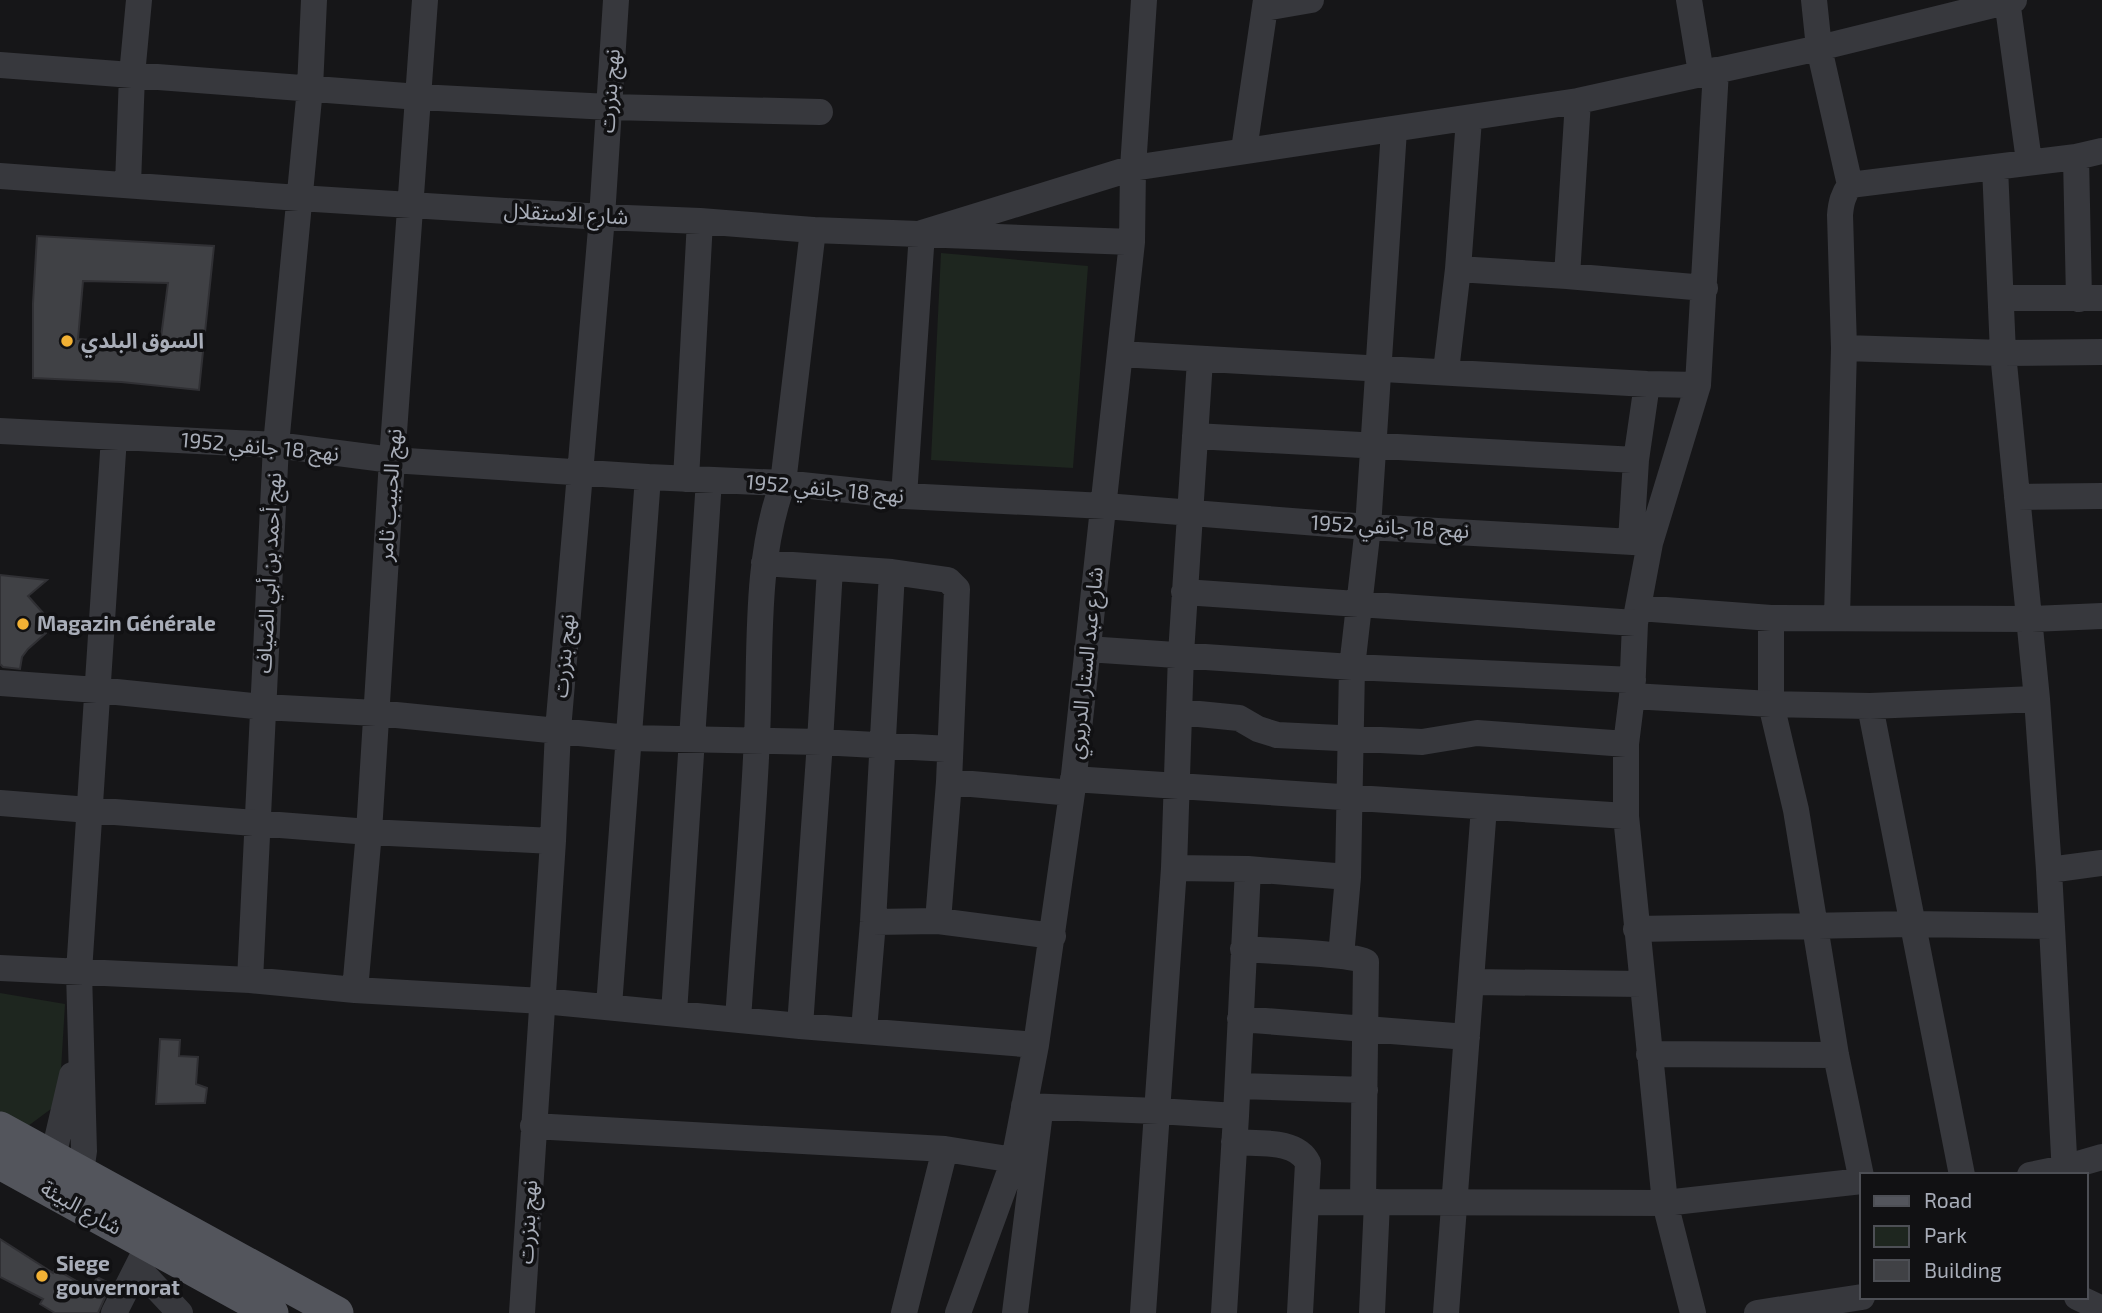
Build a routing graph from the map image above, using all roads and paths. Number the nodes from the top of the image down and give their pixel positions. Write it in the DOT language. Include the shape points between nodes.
graph roads {
  1 [pos="139,0"];
  2 [pos="314,0"];
  3 [pos="425,0"];
  4 [pos="616,0"];
  5 [pos="1144,0"];
  6 [pos="1311,0"];
  7 [pos="1689,0"];
  8 [pos="1814,0"];
  9 [pos="2010,0"];
  10 [pos="1265,4"];
  11 [pos="1819,48"];
  12 [pos="0,65"];
  13 [pos="1708,71"];
  14 [pos="132,75"];
  15 [pos="310,88"];
  16 [pos="419,97"];
  17 [pos="1578,101"];
  18 [pos="609,107"];
  19 [pos="820,112"];
  20 [pos="1469,119"];
  21 [pos="1394,130"];
  22 [pos="1244,150"];
  23 [pos="2089,154"];
  24 [pos="2029,161"];
  25 [pos="1133,167"];
  26 [pos="1994,167"];
  27 [pos="0,176"];
  28 [pos="128,184"];
  29 [pos="1850,185"];
  30 [pos="299,198"];
  31 [pos="411,205"];
  32 [pos="602,217"];
  33 [pos="700,221"];
  34 [pos="813,230"];
  35 [pos="922,233"];
  36 [pos="1132,242"];
  37 [pos="1458,269"];
  38 [pos="1567,276"];
  39 [pos="1705,288"];
  40 [pos="2002,298"];
  41 [pos="2091,298"];
  42 [pos="1844,348"];
  43 [pos="2102,352"];
  44 [pos="2003,353"];
  45 [pos="1120,354"];
  46 [pos="1200,359"];
  47 [pos="1378,367"];
  48 [pos="1447,371"];
  49 [pos="1647,384"];
  50 [pos="1698,385"];
  51 [pos="0,430"];
  52 [pos="114,436"];
  53 [pos="1195,436"];
  54 [pos="276,445"];
  55 [pos="1372,445"];
  56 [pos="392,460"];
  57 [pos="1636,460"];
  58 [pos="580,473"];
  59 [pos="648,477"];
  60 [pos="697,479"];
  61 [pos="783,483"];
  62 [pos="904,496"];
  63 [pos="2102,496"];
  64 [pos="2017,497"];
  65 [pos="1105,506"];
  66 [pos="1191,514"];
  67 [pos="1368,527"];
  68 [pos="1640,542"];
  69 [pos="764,563"];
  70 [pos="830,568"];
  71 [pos="892,572"];
  72 [pos="1184,592"];
  73 [pos="1359,604"];
  74 [pos="1637,615"];
  75 [pos="2102,616"];
  76 [pos="1837,617"];
  77 [pos="1771,618"];
  78 [pos="2031,619"];
  79 [pos="1087,649"];
  80 [pos="1181,654"];
  81 [pos="1352,667"];
  82 [pos="0,683"];
  83 [pos="1632,688"];
  84 [pos="97,690"];
  85 [pos="2037,699"];
  86 [pos="1771,704"];
  87 [pos="1870,706"];
  88 [pos="263,707"];
  89 [pos="1179,712"];
  90 [pos="376,713"];
  91 [pos="558,730"];
  92 [pos="629,738"];
  93 [pos="692,738"];
  94 [pos="1352,738"];
  95 [pos="757,740"];
  96 [pos="820,742"];
  97 [pos="1626,744"];
  98 [pos="883,745"];
  99 [pos="950,749"];
  100 [pos="949,782"];
  101 [pos="1073,786"];
  102 [pos="1176,786"];
  103 [pos="1349,799"];
  104 [pos="0,803"];
  105 [pos="1484,807"];
  106 [pos="89,811"];
  107 [pos="1626,816"];
  108 [pos="257,823"];
  109 [pos="369,832"];
  110 [pos="553,841"];
  111 [pos="2102,863"];
  112 [pos="1174,868"];
  113 [pos="1248,869"];
  114 [pos="2049,870"];
  115 [pos="1348,877"];
  116 [pos="938,921"];
  117 [pos="873,922"];
  118 [pos="1911,924"];
  119 [pos="1815,926"];
  120 [pos="2052,926"];
  121 [pos="1636,929"];
  122 [pos="1053,936"];
  123 [pos="1243,949"];
  124 [pos="1341,956"];
  125 [pos="0,968"];
  126 [pos="79,972"];
  127 [pos="250,980"];
  128 [pos="1473,982"];
  129 [pos="1642,984"];
  130 [pos="355,990"];
  131 [pos="542,1001"];
  132 [pos="609,1006"];
  133 [pos="674,1013"];
  134 [pos="1240,1019"];
  135 [pos="738,1020"];
  136 [pos="800,1026"];
  137 [pos="1366,1029"];
  138 [pos="864,1030"];
  139 [pos="1467,1037"];
  140 [pos="1035,1045"];
  141 [pos="1649,1054"];
  142 [pos="1836,1055"];
  143 [pos="1238,1086"];
  144 [pos="1365,1090"];
  145 [pos="1032,1107"];
  146 [pos="1158,1111"];
  147 [pos="533,1126"];
  148 [pos="0,1128"];
  149 [pos="1235,1129"];
  150 [pos="945,1149"];
  151 [pos="2102,1157"];
  152 [pos="1014,1160"];
  153 [pos="0,1163"];
  154 [pos="2065,1171"];
  155 [pos="1860,1173"];
  156 [pos="1962,1173"];
  157 [pos="2048,1173"];
  158 [pos="62,1179"];
  159 [pos="1860,1181"];
  160 [pos="1306,1202"];
  161 [pos="1370,1202"];
  162 [pos="1455,1202"];
  163 [pos="1665,1203"];
  164 [pos="143,1257"];
  165 [pos="1860,1297"];
  166 [pos="2080,1299"];
  167 [pos="2102,1310"];
  168 [pos="114,1313"];
  169 [pos="180,1313"];
  170 [pos="272,1313"];
  171 [pos="337,1313"];
  172 [pos="522,1313"];
  173 [pos="904,1313"];
  174 [pos="958,1313"];
  175 [pos="1015,1313"];
  176 [pos="1143,1313"];
  177 [pos="1224,1313"];
  178 [pos="1300,1313"];
  179 [pos="1372,1313"];
  180 [pos="1446,1313"];
  181 [pos="1693,1313"];
  182 [pos="1758,1313"];
  1 -- 14 [label="street"];
  2 -- 15 [label="street, نهج أحمد بن أبي الضياف"];
  3 -- 16 [label="street, نهج الحبيب ثامر"];
  4 -- 18 [label="street, نهج بنزرت"];
  5 -- 25 [label="street, شارع عبد الستار الدريري"];
  6 -- 10 [label="street"];
  7 -- 13 [label="street"];
  8 -- 11 [label="street"];
  9 -- 11 [label="street"];
  9 -- 24 [label="street"];
  10 -- 22 [label="street"];
  11 -- 13 [label="street"];
  11 -- 29 [label="street"];
  12 -- 14 [label="street"];
  13 -- 17 [label="street"];
  13 -- 39 [label="street"];
  14 -- 15 [label="street"];
  14 -- 28 [label="street"];
  15 -- 16 [label="street"];
  15 -- 30 [label="street, نهج أحمد بن أبي الضياف"];
  16 -- 18 [label="street"];
  16 -- 31 [label="street, نهج الحبيب ثامر"];
  17 -- 20 [label="street"];
  17 -- 38 [label="street"];
  18 -- 19 [label="street"];
  18 -- 32 [label="street, نهج بنزرت"];
  20 -- 21 [label="street"];
  20 -- 37 [label="street"];
  21 -- 22 [label="street"];
  21 -- 47 [label="street"];
  22 -- 25 [label="street"];
  23 -- 24 [label="street"];
  23 -- 41 [label="street"];
  24 -- 26 [label="street"];
  25 -- 35 [label="street"];
  25 -- 36 [label="street, شارع عبد الستار الدريري"];
  26 -- 29 [label="street"];
  26 -- 40 [label="street"];
  27 -- 28 [label="street, شارع الاستقلال"];
  28 -- 30 [label="street, شارع الاستقلال"];
  29 -- 42 [label="street" via="1840,206"];
  30 -- 31 [label="street, شارع الاستقلال"];
  30 -- 54 [label="street, نهج أحمد بن أبي الضياف"];
  31 -- 32 [label="street, شارع الاستقلال"];
  31 -- 56 [label="street, نهج الحبيب ثامر"];
  32 -- 33 [label="street, شارع الاستقلال"];
  32 -- 58 [label="street, نهج بنزرت"];
  33 -- 34 [label="street, شارع الاستقلال"];
  33 -- 60 [label="street"];
  34 -- 35 [label="street, شارع الاستقلال"];
  34 -- 61 [label="street"];
  35 -- 36 [label="street, شارع الاستقلال"];
  35 -- 62 [label="street"];
  36 -- 45 [label="street, شارع عبد الستار الدريري"];
  37 -- 38 [label="street"];
  37 -- 48 [label="street"];
  38 -- 39 [label="street"];
  39 -- 50 [label="street"];
  40 -- 41 [label="street"];
  40 -- 44 [label="street"];
  42 -- 44 [label="street"];
  42 -- 76 [label="street"];
  43 -- 44 [label="street"];
  44 -- 64 [label="street"];
  45 -- 46 [label="street"];
  45 -- 65 [label="street, شارع عبد الستار الدريري"];
  46 -- 47 [label="street"];
  46 -- 53 [label="street"];
  47 -- 48 [label="street"];
  47 -- 55 [label="street"];
  48 -- 49 [label="street"];
  49 -- 50 [label="street"];
  49 -- 57 [label="street"];
  50 -- 68 [label="street"];
  51 -- 52 [label="street, نهج 18 جانفي 1952"];
  52 -- 54 [label="street, نهج 18 جانفي 1952"];
  52 -- 84 [label="street"];
  53 -- 55 [label="street"];
  53 -- 66 [label="street"];
  54 -- 56 [label="street, نهج 18 جانفي 1952"];
  54 -- 88 [label="street, نهج أحمد بن أبي الضياف"];
  55 -- 57 [label="street"];
  55 -- 67 [label="street"];
  56 -- 58 [label="street, نهج 18 جانفي 1952"];
  56 -- 90 [label="street, نهج الحبيب ثامر"];
  57 -- 68 [label="street"];
  58 -- 59 [label="street, نهج 18 جانفي 1952"];
  58 -- 91 [label="street, نهج بنزرت"];
  59 -- 60 [label="street, نهج 18 جانفي 1952"];
  59 -- 92 [label="street"];
  60 -- 61 [label="street, نهج 18 جانفي 1952"];
  60 -- 93 [label="street"];
  61 -- 62 [label="street, نهج 18 جانفي 1952"];
  61 -- 69 [label="street"];
  62 -- 65 [label="street, نهج 18 جانفي 1952"];
  63 -- 64 [label="street"];
  64 -- 78 [label="street"];
  65 -- 66 [label="street, نهج 18 جانفي 1952"];
  65 -- 79 [label="street, شارع عبد الستار الدريري"];
  66 -- 67 [label="street, نهج 18 جانفي 1952"];
  66 -- 72 [label="street"];
  67 -- 68 [label="street, نهج 18 جانفي 1952"];
  67 -- 73 [label="street"];
  68 -- 74 [label="street"];
  69 -- 70 [label="street"];
  69 -- 95 [label="street"];
  70 -- 71 [label="street"];
  70 -- 96 [label="street"];
  71 -- 98 [label="street"];
  71 -- 99 [label="street" via="948,580 957,589"];
  72 -- 73 [label="street"];
  72 -- 80 [label="street"];
  73 -- 74 [label="street"];
  73 -- 81 [label="street"];
  74 -- 77 [label="street"];
  74 -- 83 [label="street"];
  75 -- 78 [label="street"];
  76 -- 77 [label="street"];
  76 -- 78 [label="street"];
  77 -- 86 [label="street"];
  78 -- 85 [label="street"];
  79 -- 80 [label="street"];
  79 -- 101 [label="street, شارع عبد الستار الدريري"];
  80 -- 81 [label="street"];
  80 -- 89 [label="street"];
  81 -- 83 [label="street"];
  81 -- 94 [label="street"];
  82 -- 84 [label="street"];
  83 -- 86 [label="street"];
  83 -- 97 [label="street"];
  84 -- 88 [label="street"];
  84 -- 106 [label="street"];
  85 -- 87 [label="street"];
  85 -- 114 [label="street"];
  86 -- 87 [label="street"];
  86 -- 119 [label="street" via="1796,810"];
  87 -- 118 [label="street"];
  88 -- 90 [label="street"];
  88 -- 108 [label="street, نهج أحمد بن أبي الضياف"];
  89 -- 94 [label="street" via="1239,718 1277,735"];
  89 -- 102 [label="street"];
  90 -- 91 [label="street"];
  90 -- 109 [label="street, نهج الحبيب ثامر"];
  91 -- 92 [label="street"];
  91 -- 110 [label="street, نهج بنزرت"];
  92 -- 93 [label="street"];
  92 -- 132 [label="street"];
  93 -- 95 [label="street"];
  93 -- 133 [label="street"];
  94 -- 97 [label="street" via="1422,742 1477,733"];
  94 -- 103 [label="street"];
  95 -- 96 [label="street"];
  95 -- 135 [label="street"];
  96 -- 98 [label="street"];
  96 -- 136 [label="street"];
  97 -- 107 [label="street"];
  98 -- 99 [label="street"];
  98 -- 117 [label="street"];
  99 -- 100 [label="street"];
  100 -- 101 [label="street"];
  100 -- 116 [label="street"];
  101 -- 102 [label="street"];
  101 -- 122 [label="street, شارع عبد الستار الدريري"];
  102 -- 103 [label="street"];
  102 -- 112 [label="street"];
  103 -- 105 [label="street"];
  103 -- 115 [label="street"];
  104 -- 106 [label="street"];
  105 -- 107 [label="street"];
  105 -- 128 [label="street"];
  106 -- 108 [label="street"];
  106 -- 126 [label="street"];
  107 -- 121 [label="street"];
  108 -- 109 [label="street"];
  108 -- 127 [label="street, نهج أحمد بن أبي الضياف"];
  109 -- 110 [label="street"];
  109 -- 130 [label="street, نهج الحبيب ثامر"];
  110 -- 131 [label="street, نهج بنزرت"];
  111 -- 114 [label="street"];
  112 -- 113 [label="street"];
  112 -- 146 [label="street"];
  113 -- 115 [label="street"];
  113 -- 123 [label="street"];
  114 -- 120 [label="street"];
  115 -- 124 [label="street"];
  116 -- 117 [label="street"];
  116 -- 122 [label="street"];
  117 -- 138 [label="street"];
  118 -- 119 [label="street"];
  118 -- 120 [label="street"];
  118 -- 156 [label="street"];
  119 -- 121 [label="street"];
  119 -- 142 [label="street"];
  120 -- 154 [label="street"];
  121 -- 129 [label="street"];
  122 -- 140 [label="street, شارع عبد الستار الدريري"];
  123 -- 124 [label="street"];
  123 -- 134 [label="street"];
  124 -- 137 [label="street" via="1360,958 1367,965"];
  125 -- 126 [label="street"];
  126 -- 127 [label="street"];
  126 -- 158 [label="street" via="84,1132"];
  127 -- 130 [label="street"];
  128 -- 129 [label="street"];
  128 -- 139 [label="street"];
  129 -- 141 [label="street"];
  130 -- 131 [label="street"];
  131 -- 132 [label="street"];
  131 -- 147 [label="street, نهج بنزرت"];
  132 -- 133 [label="street"];
  133 -- 135 [label="street"];
  134 -- 137 [label="street"];
  134 -- 143 [label="street"];
  135 -- 136 [label="street"];
  136 -- 138 [label="street"];
  137 -- 139 [label="street"];
  137 -- 144 [label="street"];
  138 -- 140 [label="street"];
  139 -- 162 [label="street"];
  140 -- 145 [label="street, شارع عبد الستار الدريري"];
  141 -- 142 [label="street"];
  141 -- 163 [label="street"];
  142 -- 155 [label="street"];
  143 -- 144 [label="street"];
  143 -- 149 [label="street"];
  144 -- 161 [label="street"];
  145 -- 146 [label="street"];
  145 -- 152 [label="street, شارع عبد الستار الدريري"];
  145 -- 175 [label="street"];
  146 -- 149 [label="street"];
  146 -- 176 [label="street"];
  147 -- 150 [label="street"];
  147 -- 172 [label="street, نهج بنزرت"];
  148 -- 158 [label="main road"];
  149 -- 160 [label="street" via="1303,1153 1308,1163"];
  149 -- 177 [label="street"];
  150 -- 152 [label="street"];
  150 -- 173 [label="street"];
  151 -- 154 [label="street"];
  152 -- 174 [label="street, شارع عبد الستار الدريري"];
  153 -- 158 [label="main road, شارع البيئة"];
  154 -- 157 [label="street"];
  158 -- 164 [label="main road, شارع البيئة"];
  158 -- 171 [label="main road"];
  159 -- 163 [label="street"];
  160 -- 161 [label="street"];
  160 -- 178 [label="street"];
  161 -- 162 [label="street"];
  161 -- 179 [label="street"];
  162 -- 163 [label="street"];
  162 -- 180 [label="street"];
  163 -- 181 [label="street"];
  164 -- 168 [label="street"];
  164 -- 169 [label="street"];
  164 -- 170 [label="main road, شارع البيئة"];
  165 -- 182 [label="street"];
  166 -- 167 [label="street"];
}
